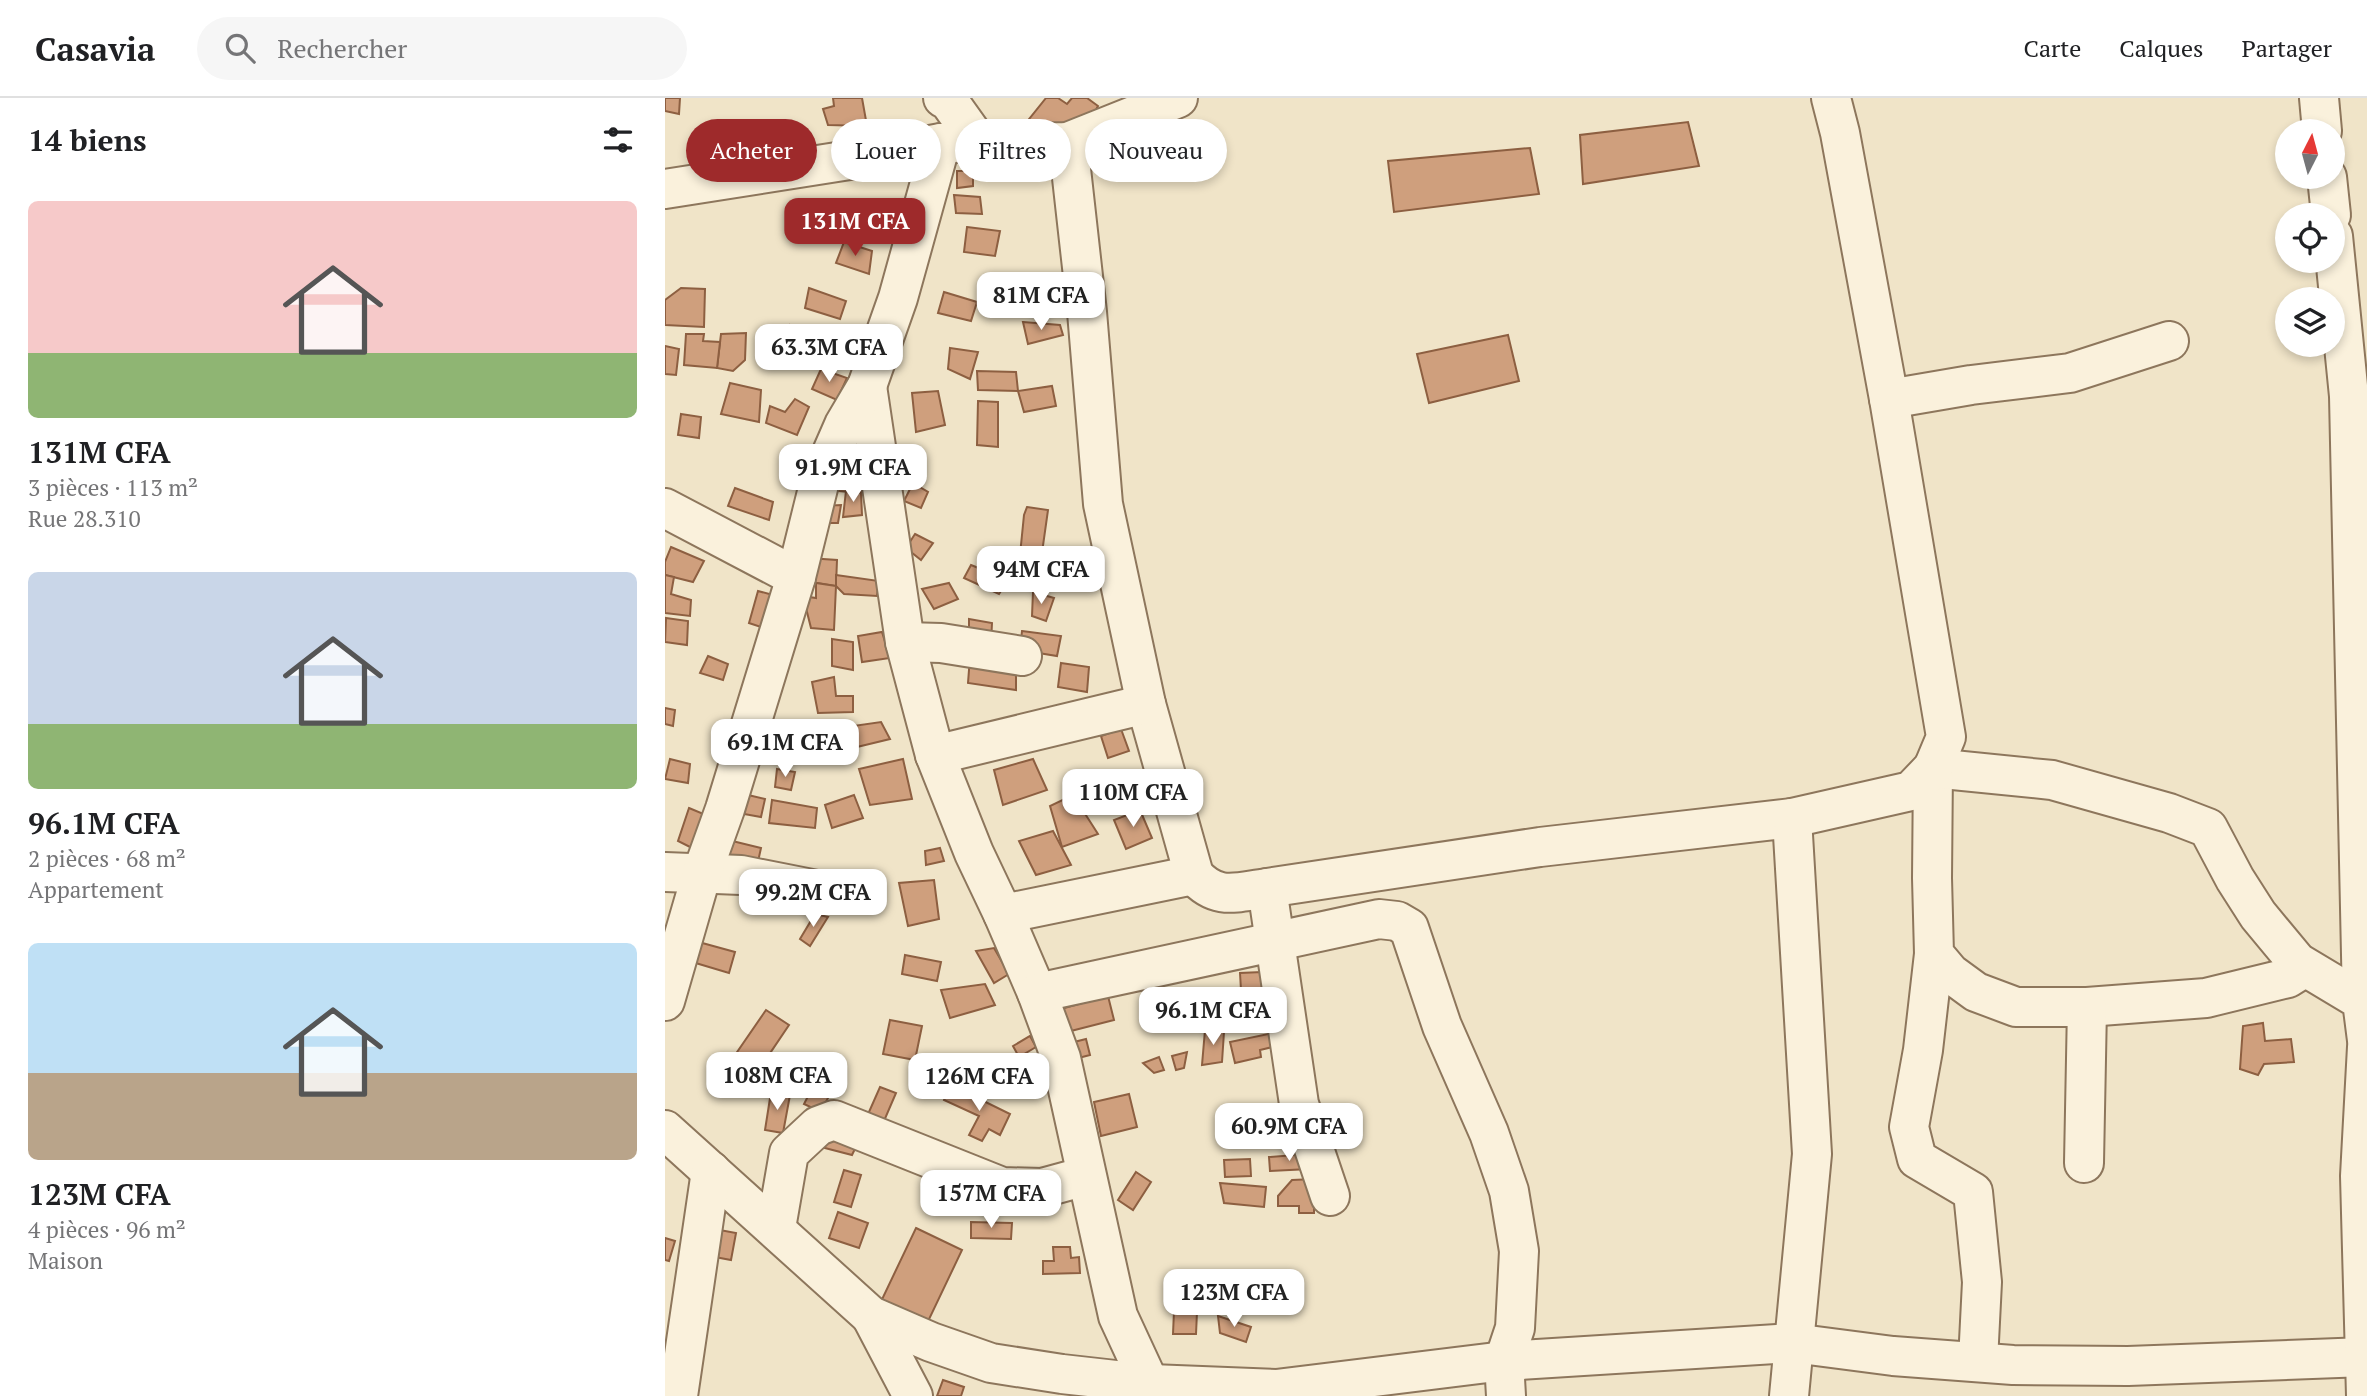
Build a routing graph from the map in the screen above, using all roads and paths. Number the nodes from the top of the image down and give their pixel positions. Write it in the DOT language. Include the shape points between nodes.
graph roads {
  1 [pos="1178,98"];
  2 [pos="1831,98"];
  3 [pos="2319,98"];
  4 [pos="947,99"];
  5 [pos="961,119"];
  6 [pos="2321,119"];
  7 [pos="1071,140"];
  8 [pos="941,143"];
  9 [pos="955,143"];
  10 [pos="831,163"];
  11 [pos="1071,176"];
  12 [pos="930,182"];
  13 [pos="665,189"];
  14 [pos="2337,273"];
  15 [pos="2169,341"];
  16 [pos="867,386"];
  17 [pos="1889,399"];
  18 [pos="665,508"];
  19 [pos="796,577"];
  20 [pos="905,642"];
  21 [pos="1022,656"];
  22 [pos="1146,704"];
  23 [pos="935,755"];
  24 [pos="1933,768"];
  25 [pos="1792,818"];
  26 [pos="683,873"];
  27 [pos="1194,875"];
  28 [pos="1267,888"];
  29 [pos="822,891"];
  30 [pos="1003,914"];
  31 [pos="1275,943"];
  32 [pos="1934,954"];
  33 [pos="2297,962"];
  34 [pos="1037,993"];
  35 [pos="665,1001"];
  36 [pos="2363,1001"];
  37 [pos="2087,1007"];
  38 [pos="2367,1040"];
  39 [pos="2367,1047"];
  40 [pos="665,1130"];
  41 [pos="2084,1163"];
  42 [pos="711,1171"];
  43 [pos="1086,1176"];
  44 [pos="1330,1196"];
  45 [pos="776,1228"];
  46 [pos="871,1316"];
  47 [pos="676,1327"];
  48 [pos="1793,1343"];
  49 [pos="2365,1357"];
  50 [pos="2000,1374"];
  51 [pos="1505,1378"];
  52 [pos="1464,1381"];
  53 [pos="2127,1381"];
  54 [pos="1386,1386"];
  55 [pos="1153,1390"];
  56 [pos="1276,1392"];
  57 [pos="678,1396"];
  58 [pos="913,1396"];
  59 [pos="1790,1396"];
  60 [pos="2365,1396"];
  1 -- 7 [label="street"];
  2 -- 17 [label="street"];
  3 -- 6 [label="street"];
  4 -- 5 [label="street"];
  8 -- 9 [label="street"];
  10 -- 13 [label="street"];
  11 -- 22 [label="street" via="1103,504"];
  12 -- 16 [label="street" via="898,298"];
  14 -- 36 [label="street" via="2349,396"];
  15 -- 17 [label="street" via="2070,373"];
  16 -- 19 [label="street" via="820,480"];
  16 -- 20 [label="street"];
  17 -- 24 [label="street" via="1946,737"];
  18 -- 19 [label="street"];
  19 -- 26 [label="street" via="725,809"];
  20 -- 21 [label="street"];
  20 -- 23 [label="street"];
  22 -- 23 [label="street"];
  22 -- 27 [label="street"];
  23 -- 30 [label="street"];
  24 -- 25 [label="street" via="1911,791"];
  24 -- 32 [label="street"];
  24 -- 33 [label="street" via="2052,780 2208,828 2258,915"];
  25 -- 28 [label="street" via="1540,847"];
  25 -- 48 [label="street" via="1812,1154"];
  26 -- 29 [label="street" via="741,875"];
  26 -- 35 [label="street"];
  27 -- 28 [label="street" via="1205,887 1222,893"];
  27 -- 30 [label="street"];
  28 -- 31 [label="street"];
  30 -- 34 [label="street"];
  31 -- 34 [label="street"];
  31 -- 44 [label="street" via="1299,1104"];
  31 -- 51 [label="street" via="1379,919 1409,928 1442,1026 1509,1191 1519,1251 1515,1328"];
  32 -- 37 [label="street" via="1949,973 1976,992 2016,1007"];
  32 -- 50 [label="street" via="1909,1127 1917,1159 1973,1192 1982,1282"];
  33 -- 36 [label="street"];
  33 -- 37 [label="street" via="2296,973 2288,978 2206,998"];
  34 -- 43 [label="street" via="1061,1058"];
  36 -- 38 [label="street"];
  37 -- 41 [label="street"];
  39 -- 49 [label="street" via="2360,1176"];
  40 -- 42 [label="street"];
  42 -- 45 [label="street"];
  42 -- 47 [label="street"];
  43 -- 45 [label="street" via="1042,1188 1002,1187 834,1120 818,1126 789,1153"];
  43 -- 55 [label="street" via="1118,1316"];
  45 -- 46 [label="street"];
  46 -- 55 [label="street" via="991,1363"];
  46 -- 58 [label="street"];
  47 -- 57 [label="street"];
  48 -- 50 [label="street"];
  48 -- 51 [label="street"];
  48 -- 59 [label="street"];
  49 -- 53 [label="street"];
  49 -- 60 [label="street"];
  50 -- 53 [label="street"];
  51 -- 52 [label="street"];
  52 -- 54 [label="street"];
  54 -- 56 [label="street"];
  55 -- 56 [label="street"];
}
